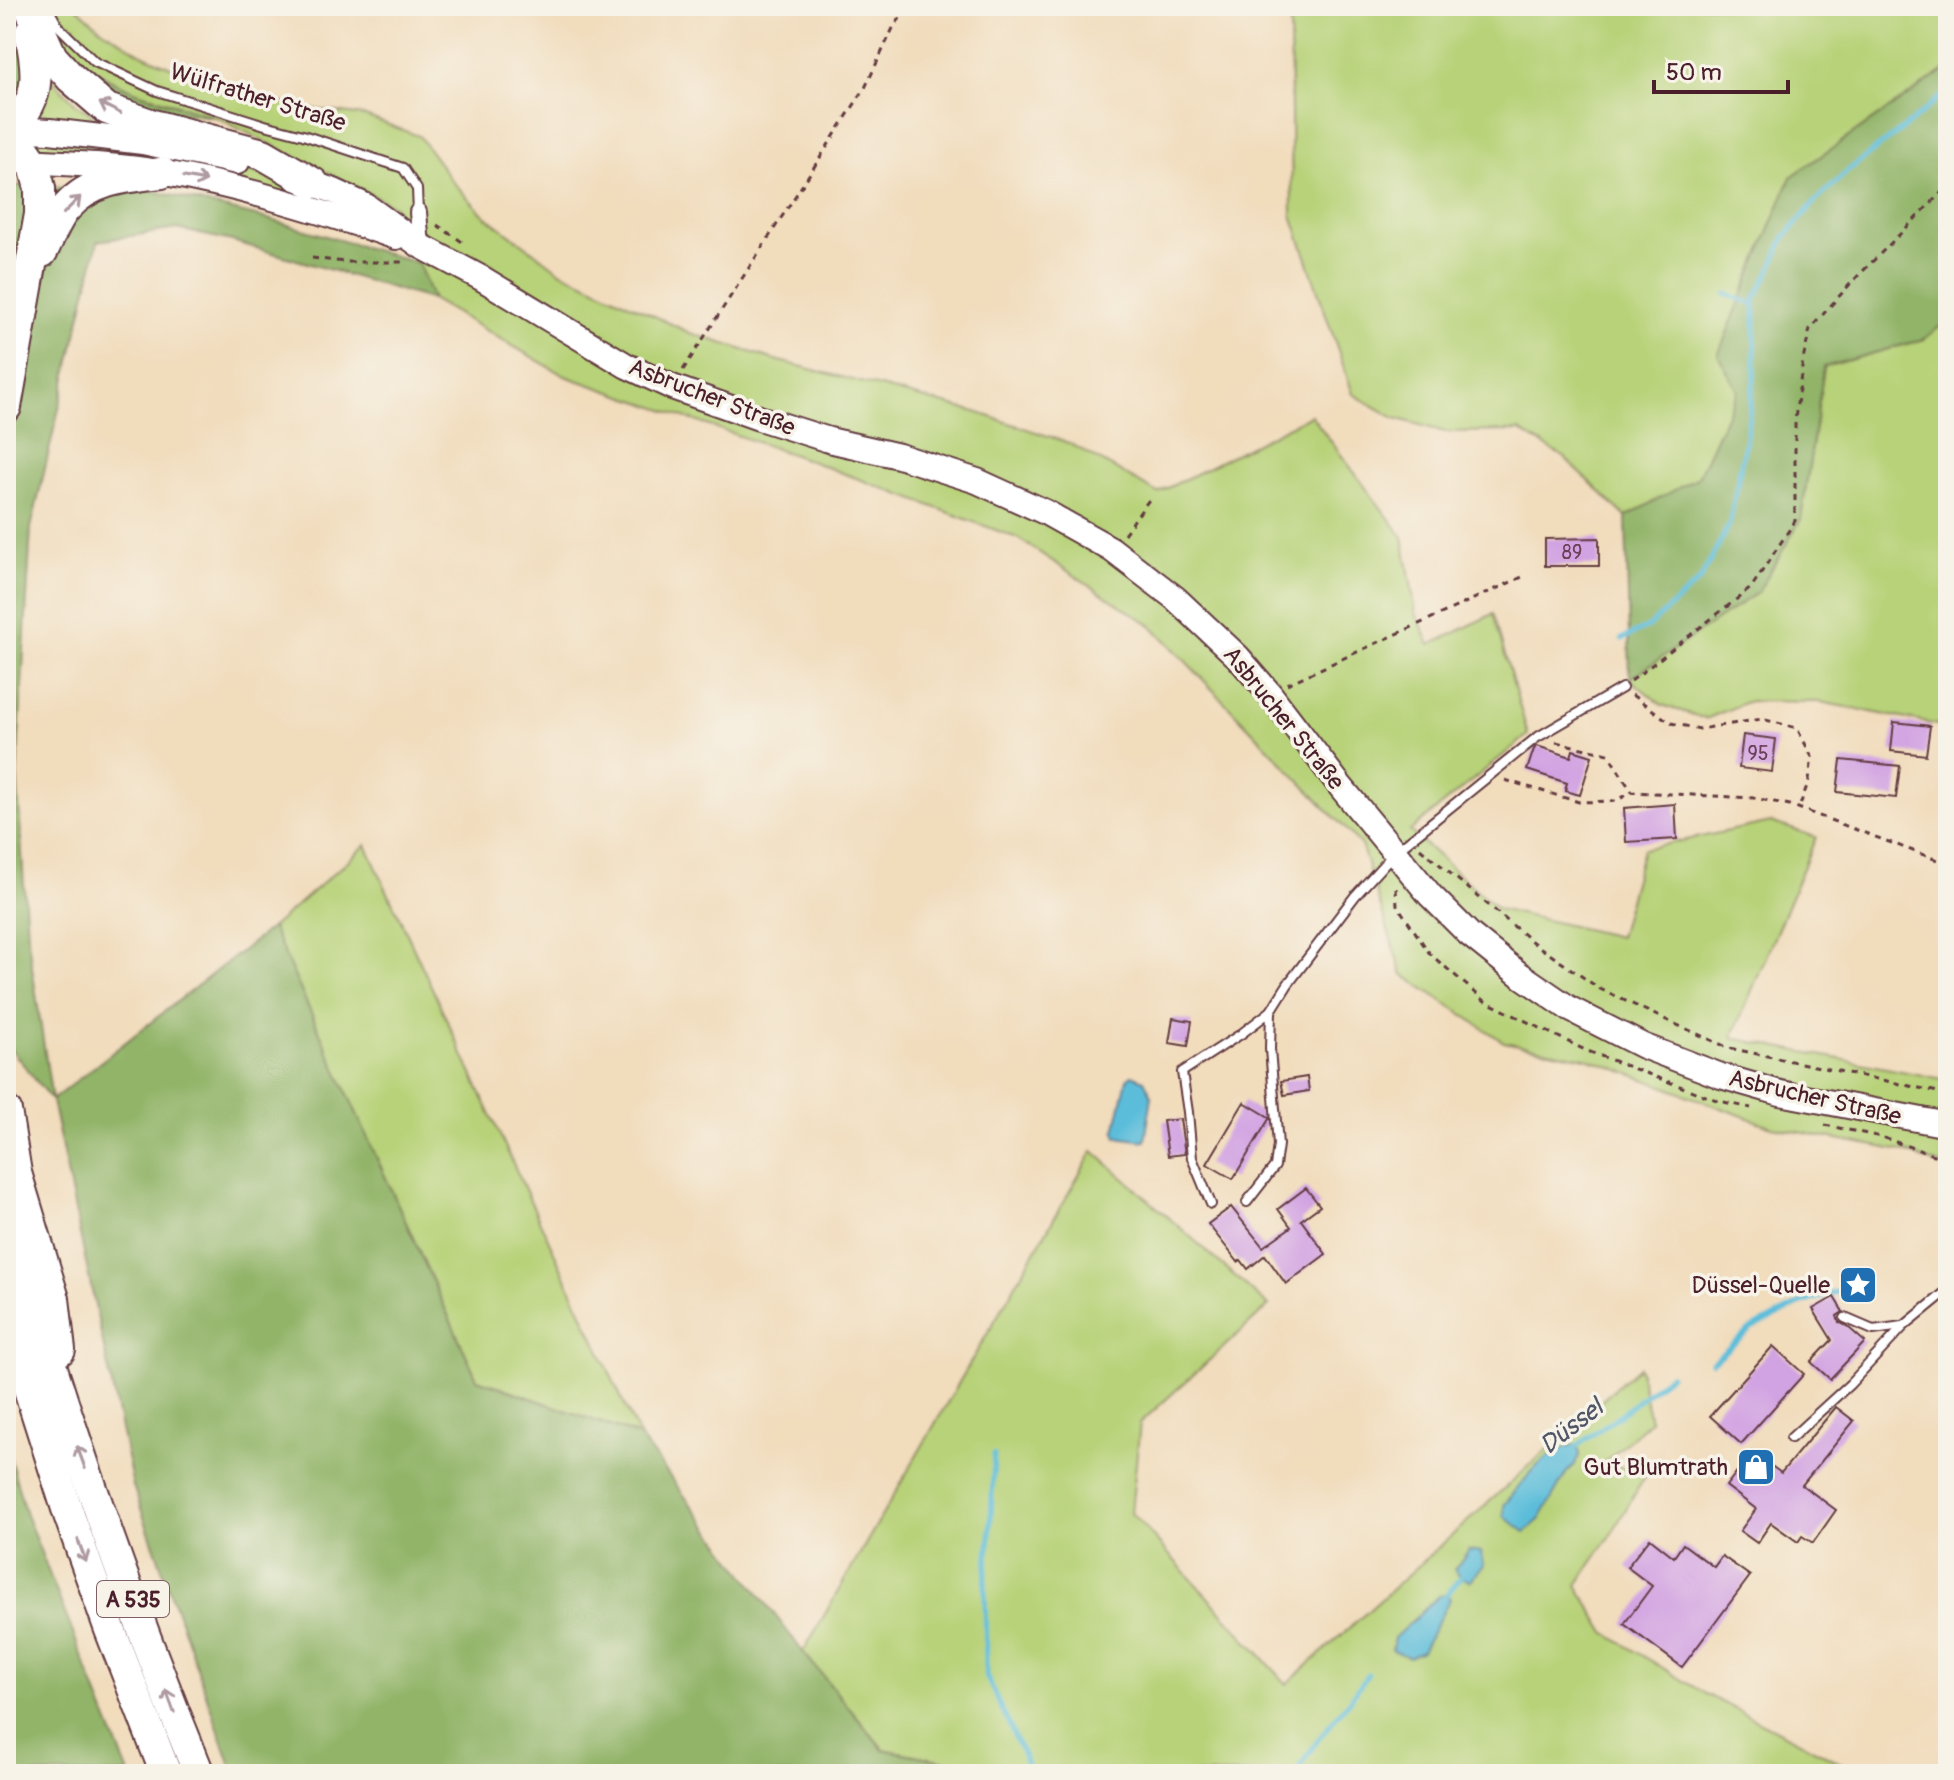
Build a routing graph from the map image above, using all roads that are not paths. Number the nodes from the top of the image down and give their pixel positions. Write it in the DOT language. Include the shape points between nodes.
graph roads {
  1 [pos="26,6"];
  2 [pos="47,6"];
  3 [pos="7,130"];
  4 [pos="19,161"];
  5 [pos="162,173"];
  6 [pos="313,183"];
  7 [pos="418,212"];
  8 [pos="413,254"];
  9 [pos="31,271"];
  10 [pos="6,407"];
  11 [pos="1622,688"];
  12 [pos="1403,846"];
  13 [pos="1271,1011"];
  14 [pos="6,1111"];
  15 [pos="1948,1125"];
  16 [pos="1247,1202"];
  17 [pos="1211,1204"];
  18 [pos="6,1216"];
  19 [pos="1948,1290"];
  20 [pos="6,1317"];
  21 [pos="1845,1318"];
  22 [pos="1904,1326"];
  23 [pos="69,1424"];
  24 [pos="1791,1438"];
  25 [pos="166,1774"];
  26 [pos="199,1774"];
  1 -- 3 [label="highway" via="37,64 35,89 26,111"];
  6 -- 1 [label="highway, one-way" via="263,154 107,109 52,57"];
  2 -- 7 [label="lane, Wülfrather Straße" via="58,26 95,62 157,91 403,168 417,189"];
  3 -- 4 [label="highway"];
  3 -- 6 [label="main road, Asbrucher Straße" via="143,142"];
  4 -- 5 [label="main road, Asbrucher Straße"];
  4 -- 9 [label="highway" via="40,188"];
  5 -- 8 [label="main road, Asbrucher Straße, one-way" via="364,226"];
  9 -- 5 [label="highway, one-way" via="66,208 93,187"];
  6 -- 8 [label="main road, Asbrucher Straße" via="366,206"];
  7 -- 8 [label="street, Wülfrather Straße"];
  8 -- 12 [label="main road, Asbrucher Straße" via="483,279 627,366 672,387 829,440 977,481 1111,549 1175,598 1238,657 1341,787"];
  9 -- 10 [label="highway"];
  11 -- 12 [label="lane" via="1536,738"];
  12 -- 13 [label="lane" via="1355,896"];
  12 -- 15 [label="main road, Asbrucher Straße" via="1430,895 1469,934 1519,974 1608,1030 1682,1062 1780,1093"];
  13 -- 16 [label="lane" via="1278,1145 1275,1166"];
  13 -- 17 [label="lane" via="1182,1072 1192,1158"];
  14 -- 23 [label="highway" via="16,1173 54,1299"];
  18 -- 23 [label="highway, A 535"];
  19 -- 22 [label="lane"];
  20 -- 25 [label="highway, A 535, one-way" via="69,1515"];
  21 -- 22 [label="lane" via="1873,1330"];
  22 -- 24 [label="lane"];
  26 -- 23 [label="highway, A 535, one-way"];
}
